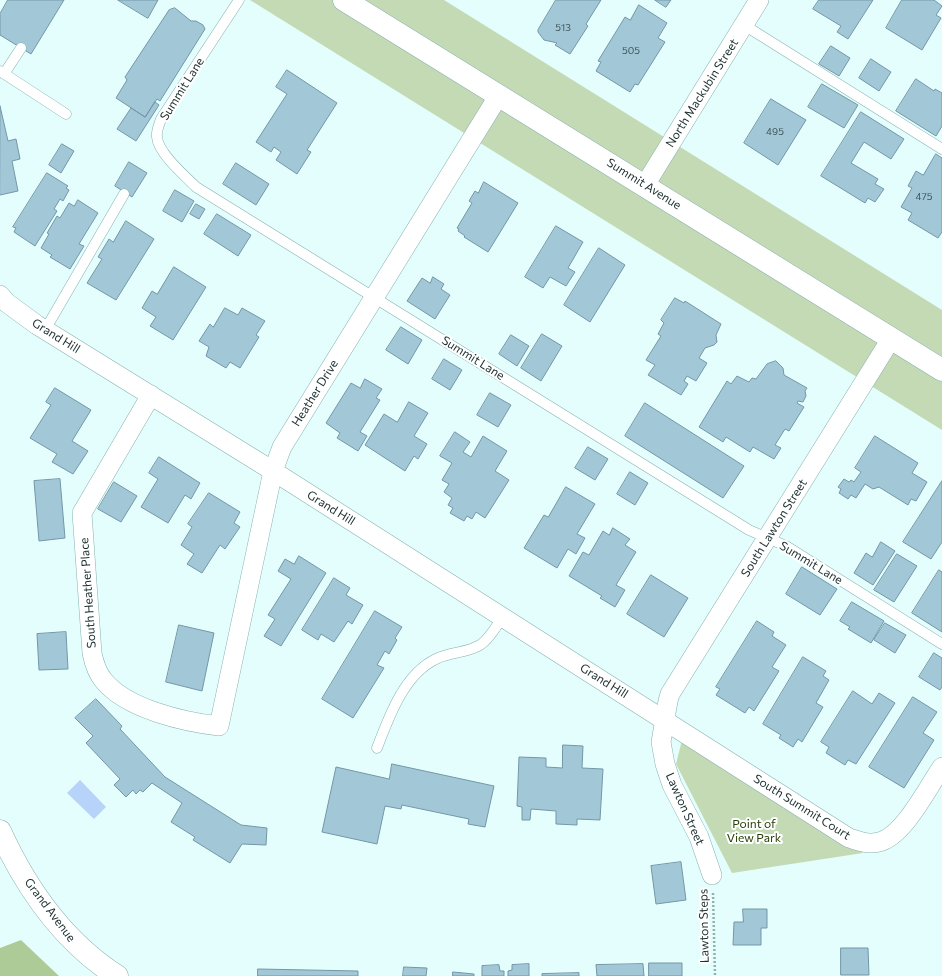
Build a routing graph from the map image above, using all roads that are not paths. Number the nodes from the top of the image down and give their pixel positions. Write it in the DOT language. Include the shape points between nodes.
graph roads {
  1 [pos="239,0"];
  2 [pos="344,0"];
  3 [pos="759,0"];
  4 [pos="744,25"];
  5 [pos="21,48"];
  6 [pos="2,73"];
  7 [pos="499,95"];
  8 [pos="66,114"];
  9 [pos="942,149"];
  10 [pos="645,185"];
  11 [pos="124,194"];
  12 [pos="0,294"];
  13 [pos="374,296"];
  14 [pos="45,330"];
  15 [pos="891,339"];
  16 [pos="942,370"];
  17 [pos="151,395"];
  18 [pos="273,471"];
  19 [pos="768,538"];
  20 [pos="503,617"];
  21 [pos="942,644"];
  22 [pos="664,719"];
  23 [pos="219,726"];
  24 [pos="377,748"];
  25 [pos="942,767"];
  26 [pos="0,831"];
  27 [pos="712,875"];
  28 [pos="117,976"];
  1 -- 13 [label="lane, Summit Lane" via="161,119 157,138 168,158 196,187"];
  2 -- 7 [label="street, Summit Avenue"];
  3 -- 4 [label="street, North Mackubin Street"];
  4 -- 9 [label="lane"];
  4 -- 10 [label="street, North Mackubin Street"];
  5 -- 6 [label="lane"];
  6 -- 8 [label="lane"];
  7 -- 10 [label="street, Summit Avenue"];
  7 -- 13 [label="street, Heather Drive"];
  10 -- 15 [label="street, Summit Avenue"];
  11 -- 14 [label="lane"];
  12 -- 14 [label="street, Grand Hill" via="19,312"];
  13 -- 18 [label="street, Heather Drive" via="282,447"];
  13 -- 19 [label="lane, Summit Lane" via="743,526"];
  14 -- 17 [label="street, Grand Hill"];
  15 -- 16 [label="street, Summit Avenue"];
  15 -- 19 [label="street, South Lawton Street"];
  17 -- 18 [label="street, Grand Hill"];
  17 -- 23 [label="street, South Heather Place" via="82,513 92,653 102,680 125,698 144,708 200,724"];
  18 -- 20 [label="street, Grand Hill"];
  18 -- 23 [label="street, Heather Drive"];
  19 -- 21 [label="lane, Summit Lane" via="786,546"];
  19 -- 22 [label="street, South Lawton Street" via="670,694"];
  20 -- 22 [label="street, Grand Hill"];
  20 -- 24 [label="lane" via="480,646 437,658 417,674 390,714"];
  22 -- 25 [label="street, South Summit Court" via="849,838 871,844 892,836 904,823"];
  22 -- 27 [label="street, Lawton Street" via="661,742 665,764 672,785 699,837"];
  26 -- 28 [label="street, Grand Avenue" via="9,852 32,890 57,923 76,945"];
}
